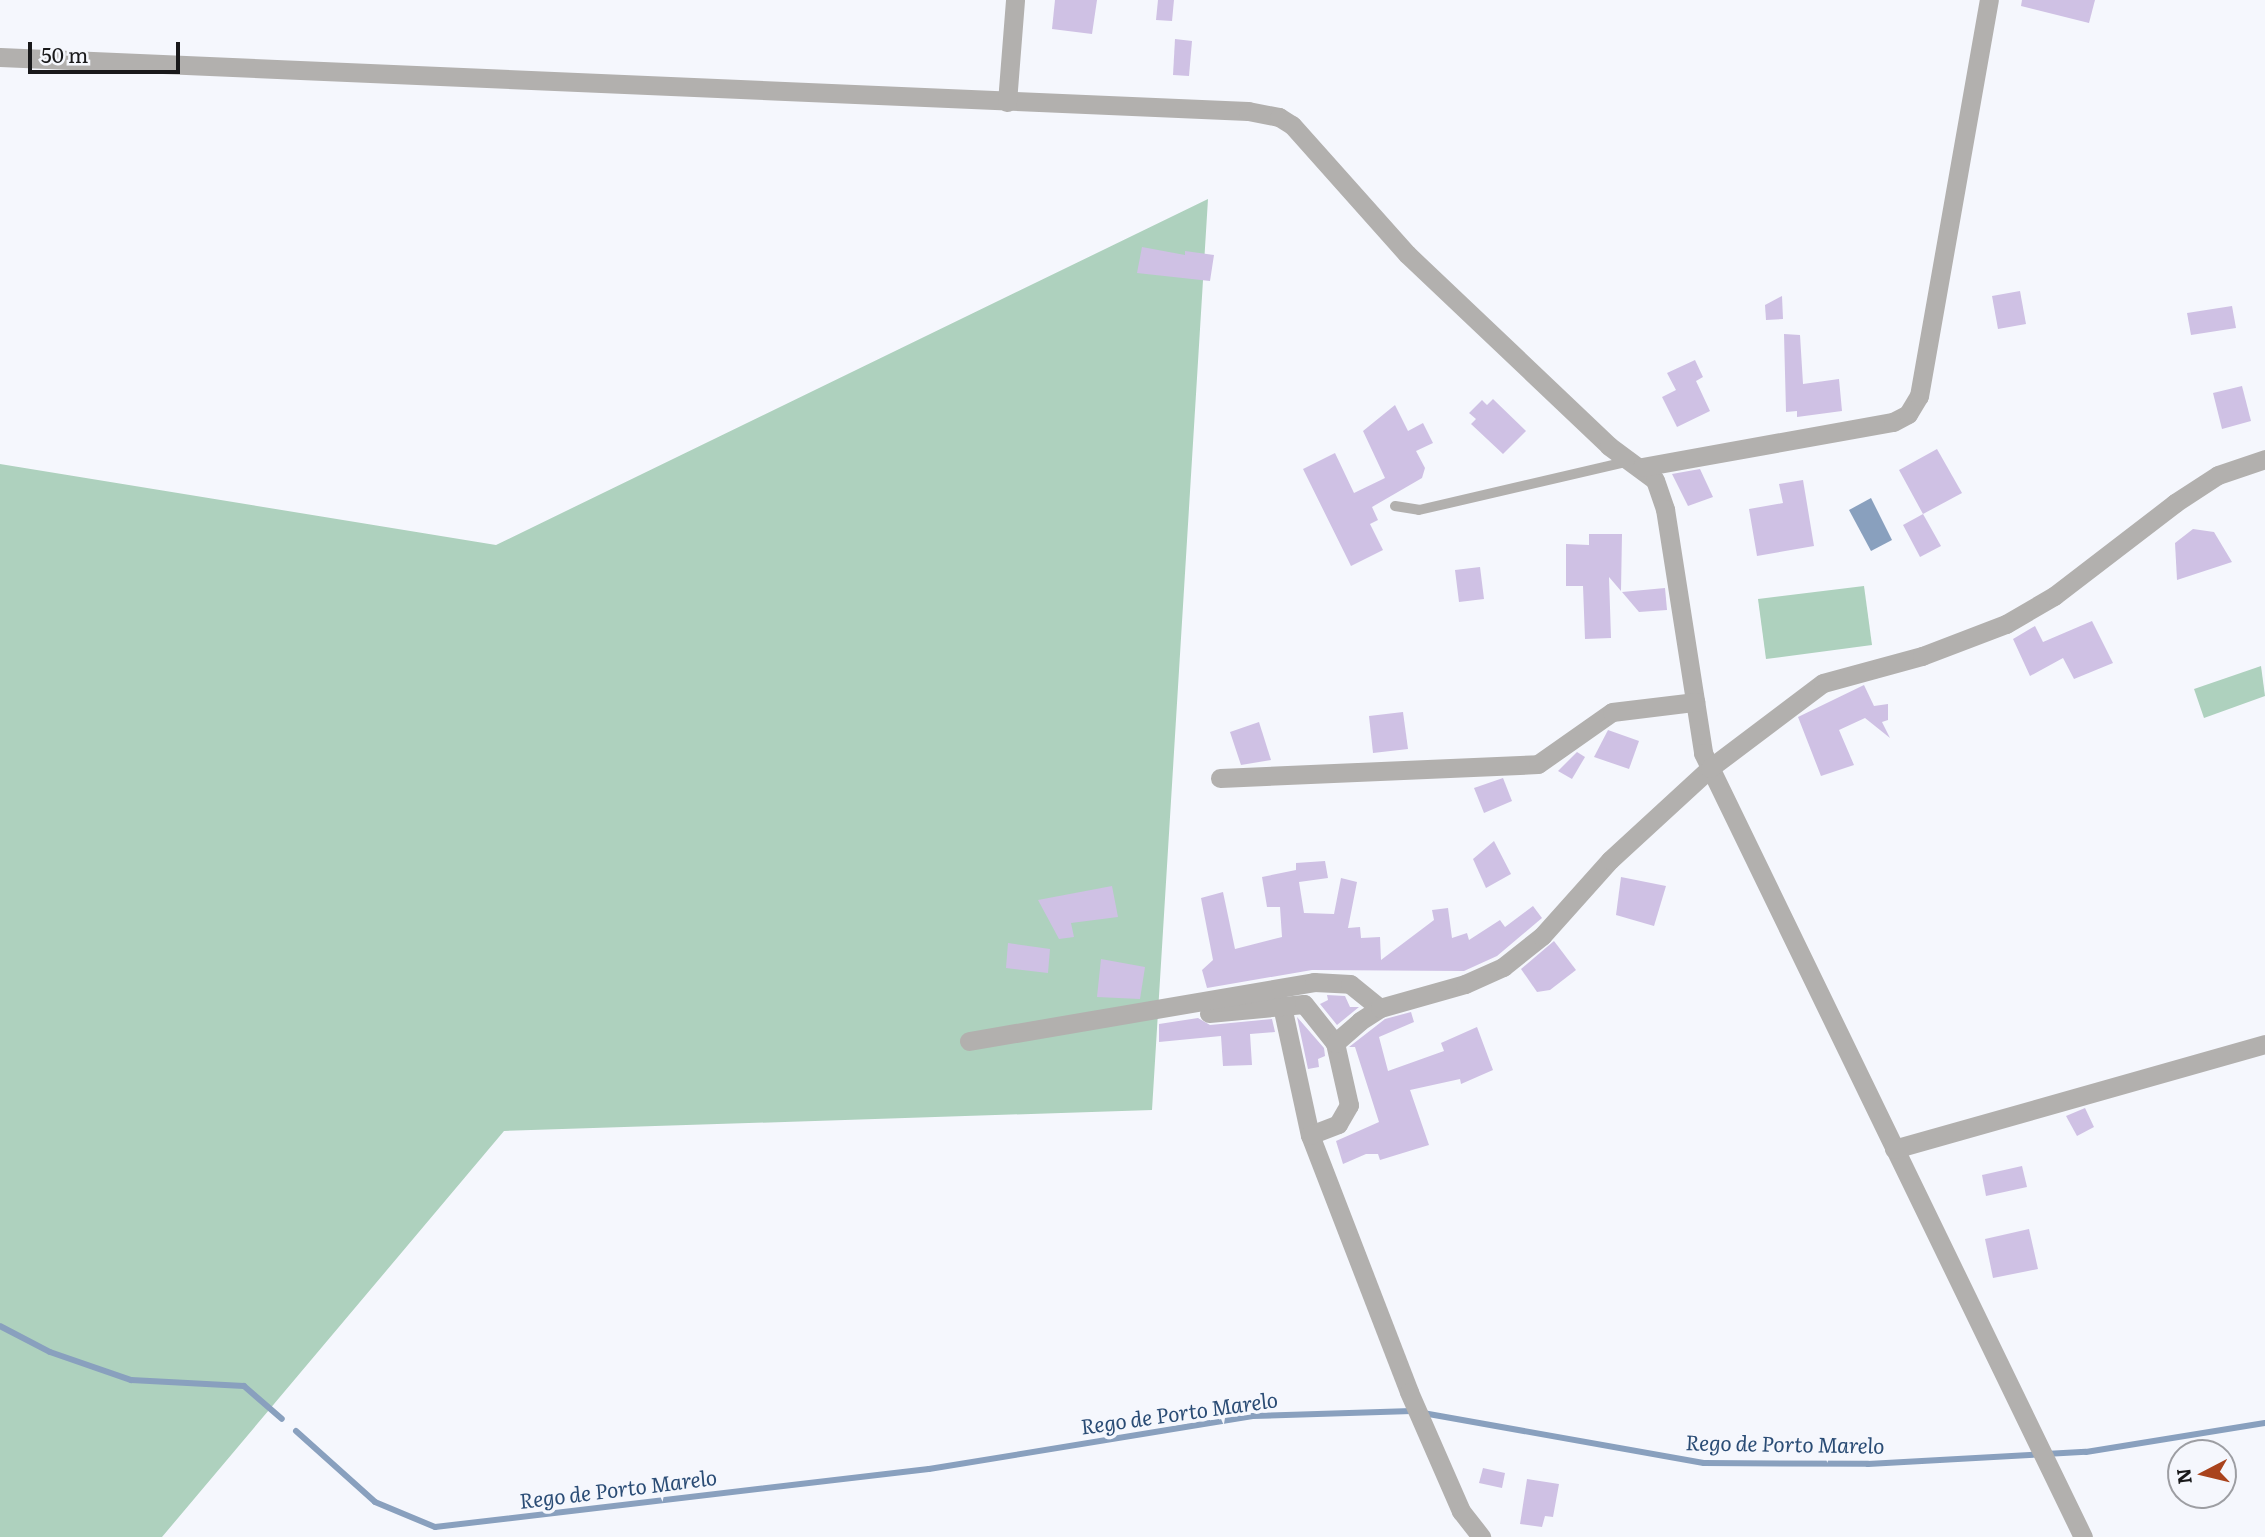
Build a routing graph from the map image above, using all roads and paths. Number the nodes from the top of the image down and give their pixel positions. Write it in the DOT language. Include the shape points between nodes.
graph roads {
  1 [pos="1014,0"];
  2 [pos="1989,0"];
  3 [pos="0,57"];
  4 [pos="1007,102"];
  5 [pos="2265,459"];
  6 [pos="1637,464"];
  7 [pos="1395,506"];
  8 [pos="1695,702"];
  9 [pos="1710,768"];
  10 [pos="1220,778"];
  11 [pos="1282,1006"];
  12 [pos="1380,1008"];
  13 [pos="1151,1013"];
  14 [pos="969,1041"];
  15 [pos="1335,1043"];
  16 [pos="2265,1044"];
  17 [pos="1310,1135"];
  18 [pos="1894,1149"];
  19 [pos="1481,1537"];
  20 [pos="2083,1537"];
  1 -- 4 [label="street"];
  2 -- 6 [label="street" via="1919,396 1908,414 1893,422"];
  3 -- 4 [label="street"];
  4 -- 6 [label="street" via="1248,111 1279,117 1306,137 1406,254 1609,446"];
  5 -- 9 [label="street" via="2218,475 2054,596 2006,624 1922,656 1823,683"];
  6 -- 7 [label="lane" via="1419,510"];
  6 -- 8 [label="street" via="1655,480 1665,509"];
  8 -- 9 [label="street" via="1699,738"];
  8 -- 10 [label="street" via="1612,712 1538,764"];
  9 -- 12 [label="street" via="1610,860 1542,936 1503,967 1465,984"];
  9 -- 18 [label="street"];
  11 -- 13 [label="street" via="1172,1016"];
  11 -- 15 [label="street" via="1304,1004"];
  11 -- 17 [label="street"];
  12 -- 13 [label="street" via="1350,984 1314,982"];
  12 -- 15 [label="street"];
  13 -- 14 [label="street"];
  15 -- 17 [label="street" via="1349,1105 1338,1124"];
  16 -- 18 [label="street"];
  17 -- 19 [label="street" via="1423,1426 1461,1511"];
  18 -- 20 [label="street"];
}
